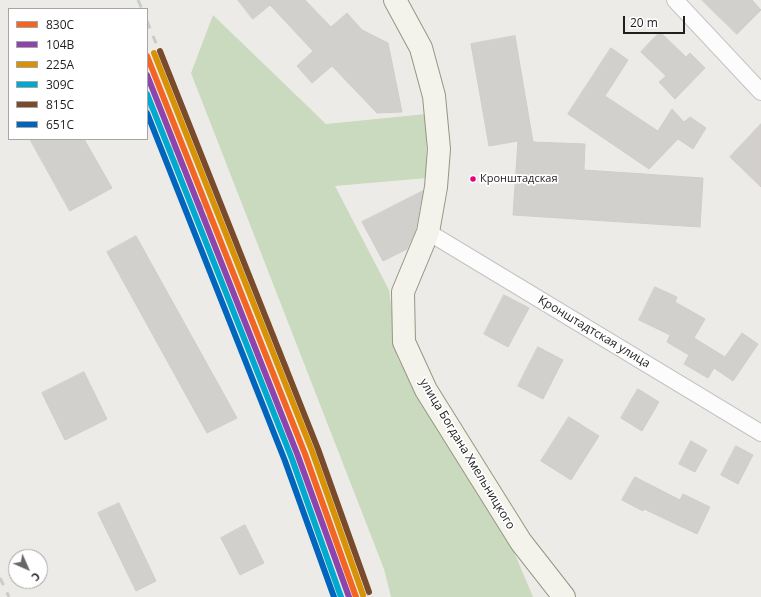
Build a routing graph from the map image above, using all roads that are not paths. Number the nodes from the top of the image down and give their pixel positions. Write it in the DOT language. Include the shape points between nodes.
graph roads {
  1 [pos="395,0"];
  2 [pos="675,0"];
  3 [pos="761,92"];
  4 [pos="428,232"];
  5 [pos="761,433"];
  6 [pos="521,542"];
  7 [pos="544,597"];
  8 [pos="564,597"];
  1 -- 4 [label="main road, улица Богдана Хмельницкого" via="421,48 434,96 439,149 436,187"];
  2 -- 3 [label="street"];
  4 -- 5 [label="street, Кронштадтская улица"];
  4 -- 6 [label="main road, улица Богдана Хмельницкого" via="402,292 404,342 426,390"];
  6 -- 7 [label="main road"];
  6 -- 8 [label="main road, улица Богдана Хмельницкого"];
}
